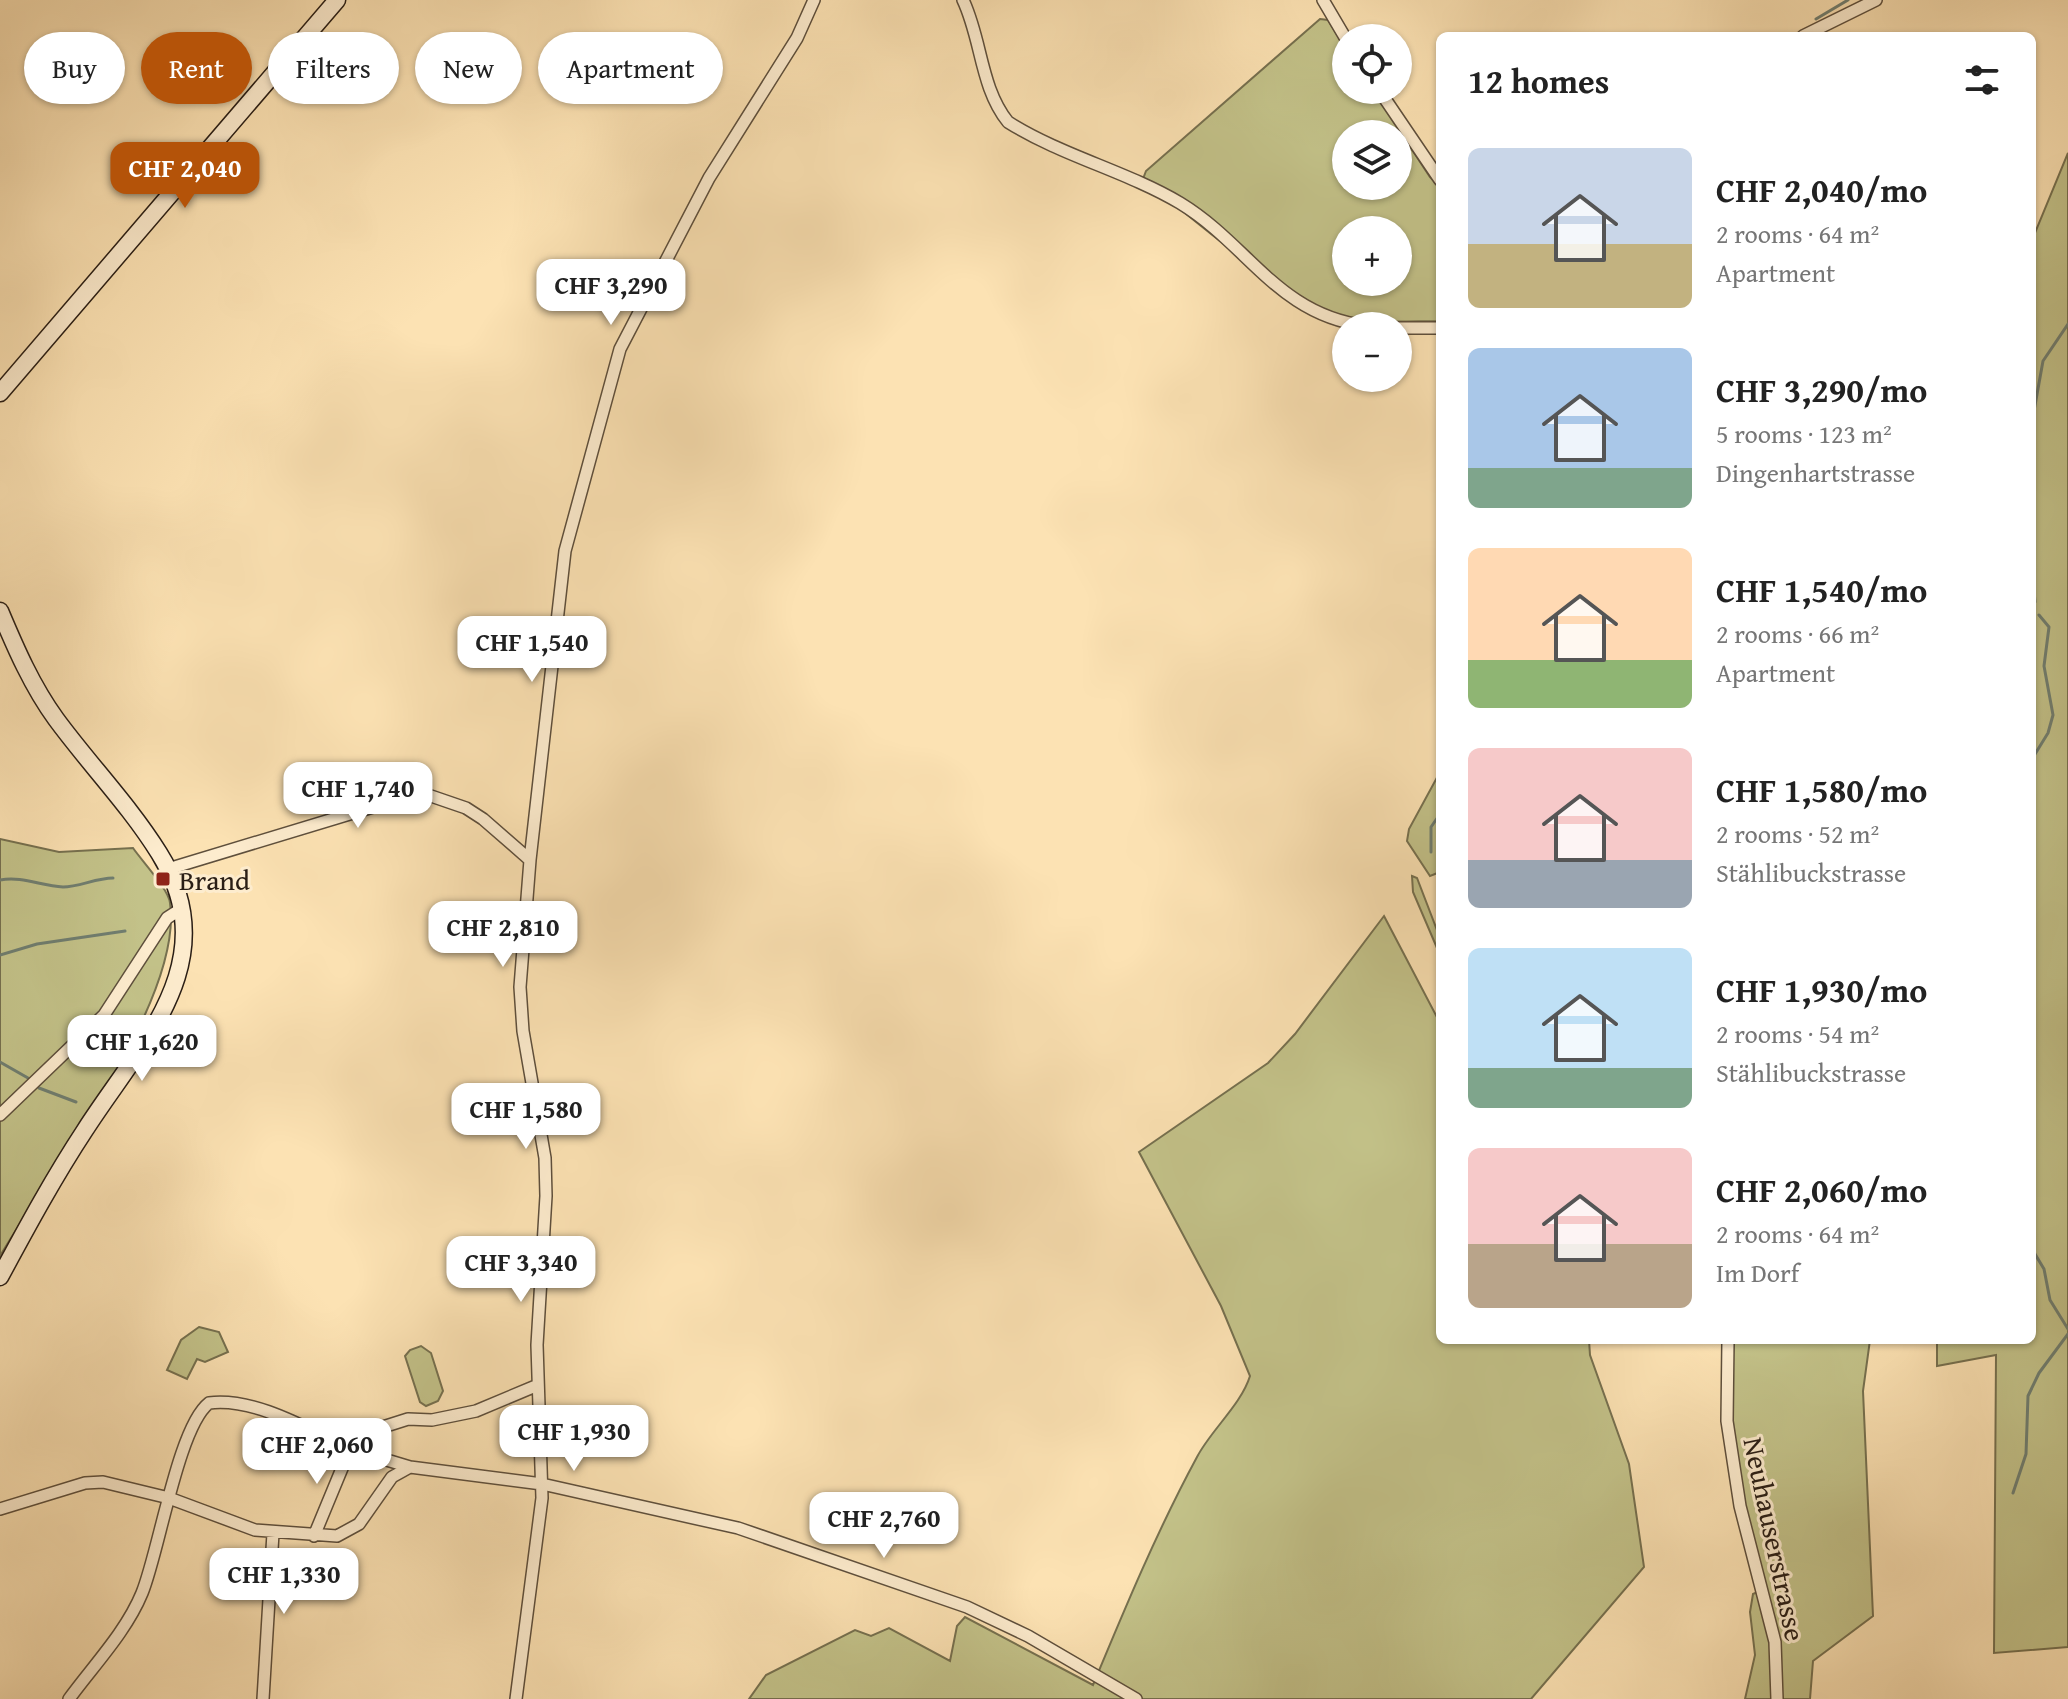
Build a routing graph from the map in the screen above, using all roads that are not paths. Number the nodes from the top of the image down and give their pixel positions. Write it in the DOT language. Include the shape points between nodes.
graph roads {
  1 [pos="337,0"];
  2 [pos="814,0"];
  3 [pos="963,0"];
  4 [pos="1323,0"];
  5 [pos="1870,1"];
  6 [pos="1337,24"];
  7 [pos="1811,32"];
  8 [pos="1388,104"];
  9 [pos="1436,174"];
  10 [pos="1332,319"];
  11 [pos="1412,328"];
  12 [pos="1436,328"];
  13 [pos="0,393"];
  14 [pos="0,611"];
  15 [pos="530,860"];
  16 [pos="168,869"];
  17 [pos="181,909"];
  18 [pos="0,1115"];
  19 [pos="0,1277"];
  20 [pos="1728,1344"];
  21 [pos="538,1385"];
  22 [pos="350,1449"];
  23 [pos="410,1467"];
  24 [pos="542,1484"];
  25 [pos="169,1498"];
  26 [pos="0,1509"];
  27 [pos="273,1533"];
  28 [pos="314,1536"];
  29 [pos="69,1699"];
  30 [pos="263,1699"];
  31 [pos="516,1699"];
  32 [pos="1136,1699"];
  33 [pos="1777,1699"];
  1 -- 13 [label="street"];
  2 -- 15 [label="street" via="797,38 709,178 620,349 573,514"];
  3 -- 10 [label="street" via="995,106 1008,122 1180,203 1303,307"];
  4 -- 6 [label="street"];
  5 -- 7 [label="street"];
  8 -- 9 [label="street"];
  11 -- 12 [label="street"];
  14 -- 16 [label="street" via="48,707"];
  15 -- 16 [label="street" via="483,819 431,796 396,800"];
  15 -- 21 [label="street" via="520,987 546,1170"];
  16 -- 17 [label="street"];
  17 -- 18 [label="street" via="167,918 104,1015"];
  17 -- 19 [label="street" via="182,958 169,1004 71,1151"];
  20 -- 33 [label="street, Neuhauserstrasse" via="1727,1421 1740,1506 1775,1642"];
  21 -- 22 [label="street" via="476,1411 386,1426"];
  21 -- 24 [label="street"];
  22 -- 23 [label="street"];
  22 -- 25 [label="street" via="250,1407 209,1403 201,1410"];
  22 -- 28 [label="street"];
  23 -- 24 [label="street"];
  23 -- 28 [label="street" via="392,1477 352,1530"];
  24 -- 31 [label="street"];
  24 -- 32 [label="street" via="738,1528 967,1607"];
  25 -- 26 [label="street" via="97,1482"];
  25 -- 27 [label="street" via="231,1524"];
  25 -- 29 [label="street" via="141,1597"];
  27 -- 28 [label="street"];
  27 -- 30 [label="street"];
}
